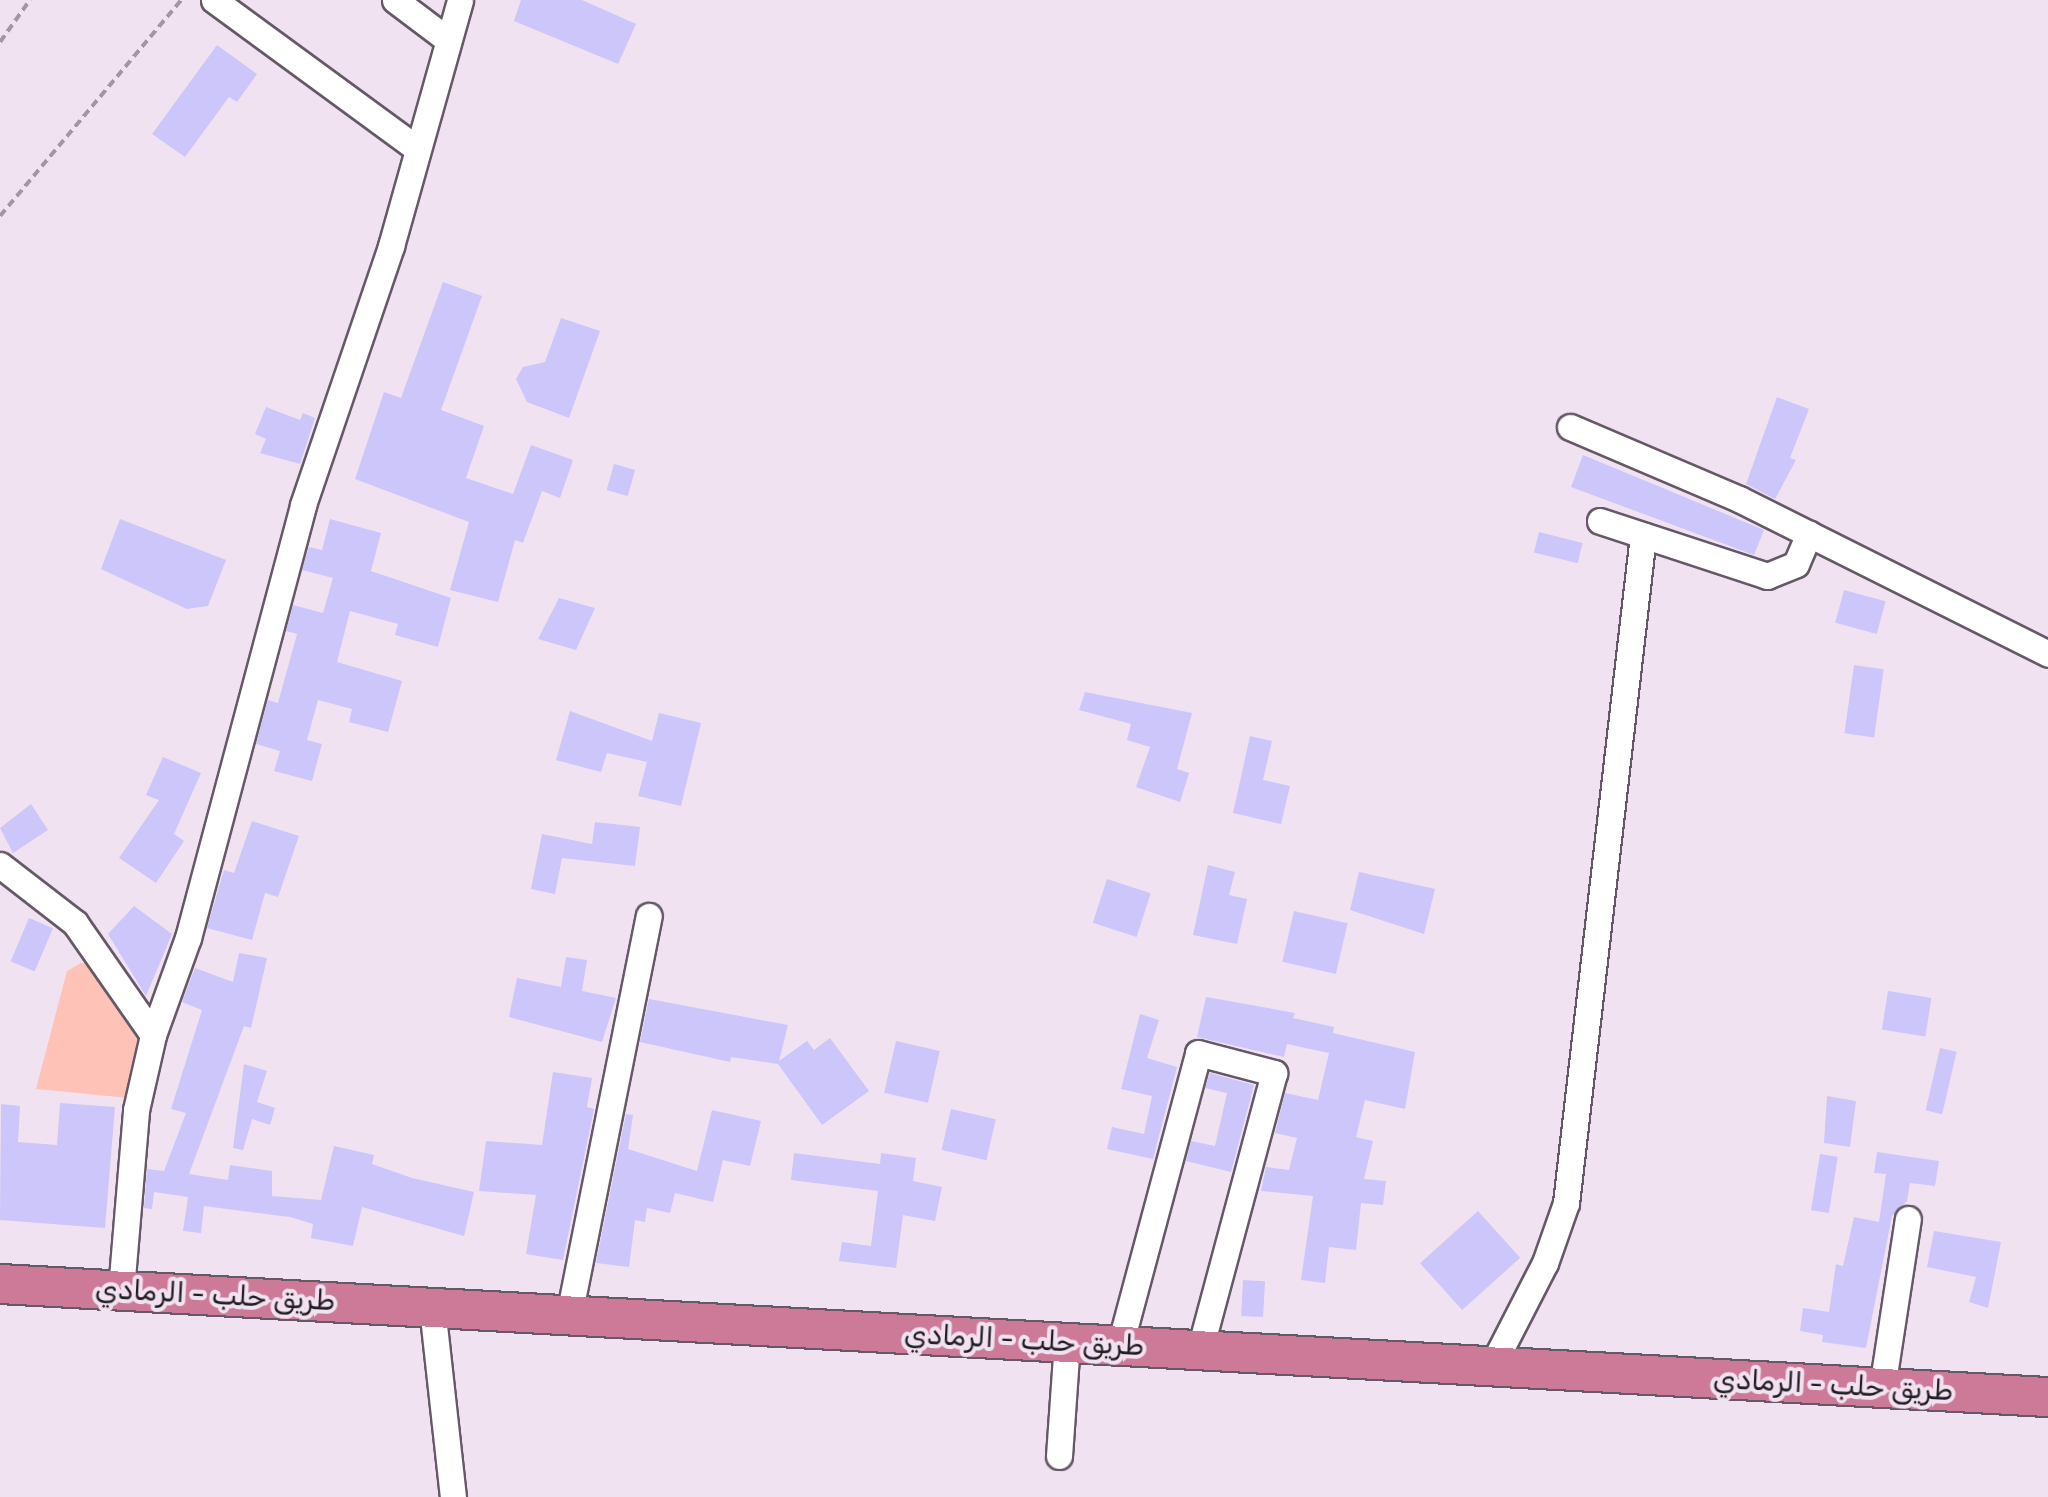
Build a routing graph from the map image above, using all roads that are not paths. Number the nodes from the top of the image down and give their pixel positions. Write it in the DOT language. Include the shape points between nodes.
graph roads {
  1 [pos="214,0"];
  2 [pos="395,0"];
  3 [pos="460,0"];
  4 [pos="448,40"];
  5 [pos="415,147"];
  6 [pos="1570,427"];
  7 [pos="1600,521"];
  8 [pos="1810,534"];
  9 [pos="1644,535"];
  10 [pos="2048,654"];
  11 [pos="0,865"];
  12 [pos="649,916"];
  13 [pos="153,1035"];
  14 [pos="1908,1219"];
  15 [pos="0,1284"];
  16 [pos="121,1290"];
  17 [pos="432,1307"];
  18 [pos="569,1315"];
  19 [pos="1066,1342"];
  20 [pos="1120,1346"];
  21 [pos="1200,1350"];
  22 [pos="1492,1366"];
  23 [pos="1882,1388"];
  24 [pos="2048,1397"];
  25 [pos="1059,1456"];
  26 [pos="453,1497"];
  1 -- 5 [label="street"];
  2 -- 4 [label="street"];
  3 -- 4 [label="street"];
  4 -- 5 [label="street"];
  5 -- 13 [label="street" via="391,246 302,505 188,938"];
  6 -- 8 [label="street"];
  7 -- 9 [label="street"];
  8 -- 9 [label="street" via="1796,564 1767,576"];
  8 -- 10 [label="street"];
  9 -- 22 [label="street" via="1566,1203 1545,1262"];
  11 -- 13 [label="street" via="75,923"];
  12 -- 18 [label="street"];
  13 -- 16 [label="street" via="136,1110"];
  14 -- 23 [label="street"];
  15 -- 16 [label="highway, طريق حلب - الرمادي"];
  16 -- 17 [label="highway, طريق حلب - الرمادي"];
  17 -- 18 [label="highway, طريق حلب - الرمادي"];
  17 -- 26 [label="street"];
  18 -- 19 [label="highway, طريق حلب - الرمادي"];
  19 -- 20 [label="highway, طريق حلب - الرمادي"];
  19 -- 25 [label="street"];
  20 -- 21 [label="highway, طريق حلب - الرمادي"];
  20 -- 21 [label="street" via="1198,1053 1274,1073"];
  21 -- 22 [label="highway, طريق حلب - الرمادي"];
  22 -- 23 [label="highway, طريق حلب - الرمادي"];
  23 -- 24 [label="highway, طريق حلب - الرمادي"];
}
